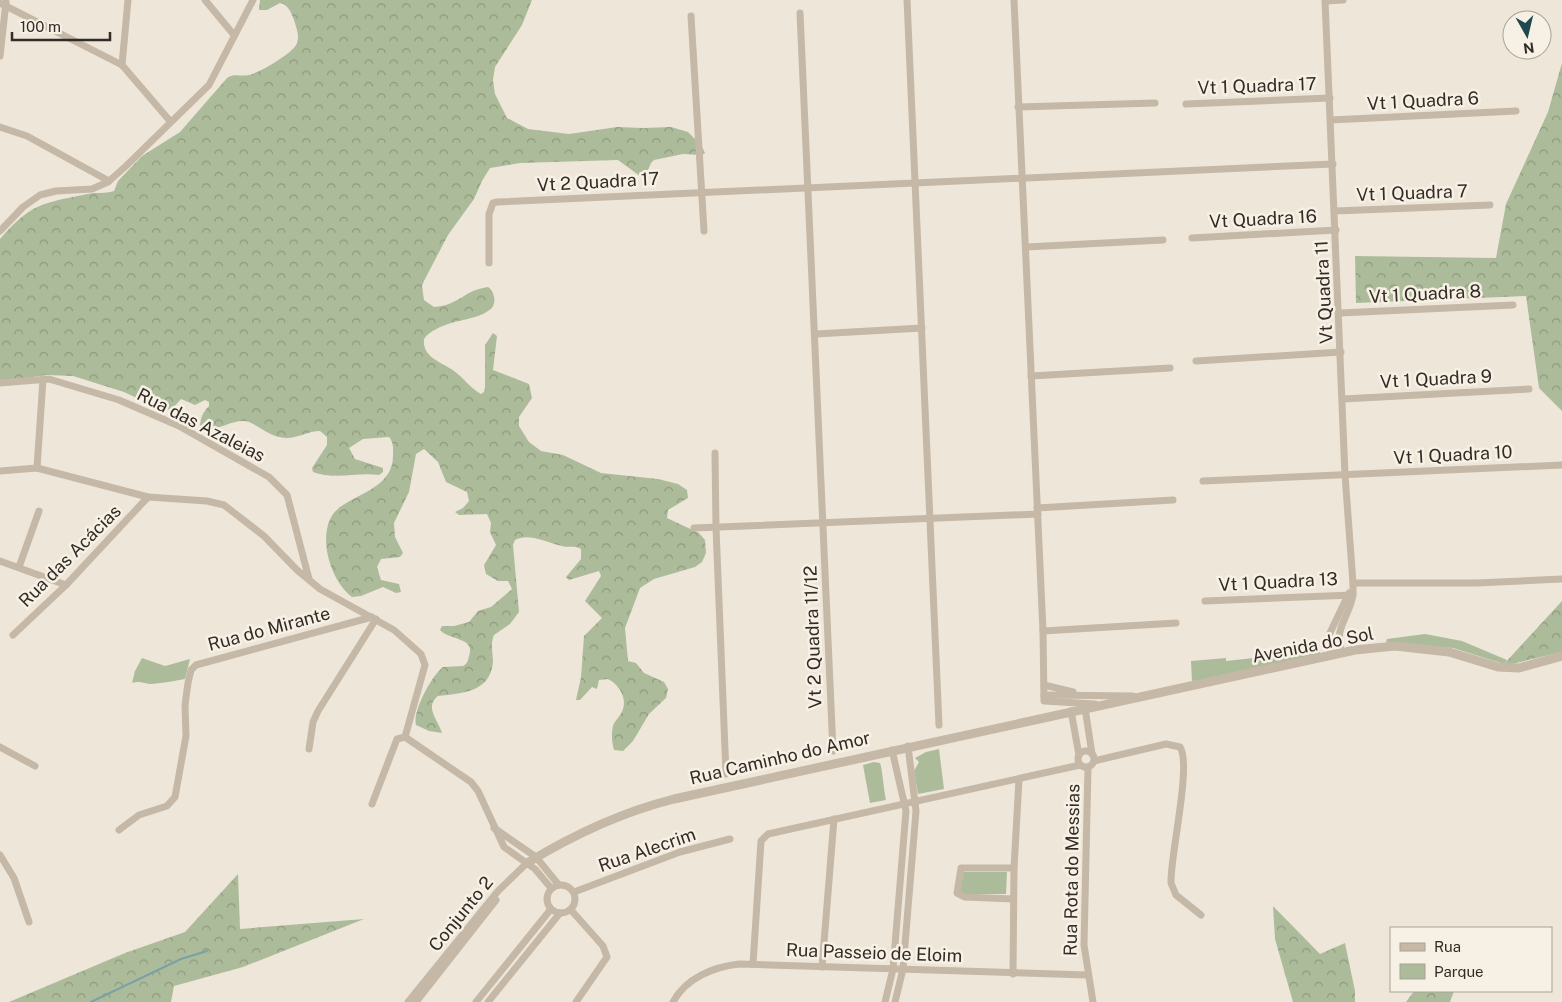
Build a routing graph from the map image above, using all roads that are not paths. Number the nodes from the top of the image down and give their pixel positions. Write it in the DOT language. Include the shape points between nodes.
graph roads {
  1 [pos="128,0"];
  2 [pos="205,0"];
  3 [pos="254,0"];
  4 [pos="907,0"];
  5 [pos="1014,0"];
  6 [pos="1326,0"];
  7 [pos="1343,0"];
  8 [pos="4,2"];
  9 [pos="800,13"];
  10 [pos="692,16"];
  11 [pos="234,35"];
  12 [pos="0,56"];
  13 [pos="122,65"];
  14 [pos="1330,98"];
  15 [pos="1155,103"];
  16 [pos="1186,104"];
  17 [pos="1018,107"];
  18 [pos="1516,111"];
  19 [pos="1331,120"];
  20 [pos="170,121"];
  21 [pos="0,127"];
  22 [pos="1333,164"];
  23 [pos="1022,178"];
  24 [pos="109,181"];
  25 [pos="916,184"];
  26 [pos="809,186"];
  27 [pos="702,192"];
  28 [pos="1490,205"];
  29 [pos="1335,211"];
  30 [pos="1336,230"];
  31 [pos="0,231"];
  32 [pos="704,231"];
  33 [pos="1192,238"];
  34 [pos="1163,240"];
  35 [pos="1026,247"];
  36 [pos="489,263"];
  37 [pos="1513,305"];
  38 [pos="1340,313"];
  39 [pos="922,328"];
  40 [pos="816,334"];
  41 [pos="1342,352"];
  42 [pos="1196,361"];
  43 [pos="1170,368"];
  44 [pos="1031,376"];
  45 [pos="43,379"];
  46 [pos="0,383"];
  47 [pos="1529,388"];
  48 [pos="1344,399"];
  49 [pos="715,453"];
  50 [pos="1562,465"];
  51 [pos="37,468"];
  52 [pos="0,471"];
  53 [pos="1345,474"];
  54 [pos="1203,481"];
  55 [pos="148,497"];
  56 [pos="1173,500"];
  57 [pos="39,511"];
  58 [pos="1037,511"];
  59 [pos="932,518"];
  60 [pos="823,522"];
  61 [pos="694,528"];
  62 [pos="716,528"];
  63 [pos="301,549"];
  64 [pos="0,562"];
  65 [pos="20,567"];
  66 [pos="297,570"];
  67 [pos="310,579"];
  68 [pos="1562,579"];
  69 [pos="66,585"];
  70 [pos="1351,590"];
  71 [pos="1205,601"];
  72 [pos="374,618"];
  73 [pos="1176,623"];
  74 [pos="1043,630"];
  75 [pos="1339,633"];
  76 [pos="13,635"];
  77 [pos="1329,635"];
  78 [pos="1342,653"];
  79 [pos="1331,656"];
  80 [pos="1562,656"];
  81 [pos="1044,685"];
  82 [pos="1098,695"];
  83 [pos="1144,696"];
  84 [pos="1044,698"];
  85 [pos="1115,702"];
  86 [pos="1085,708"];
  87 [pos="1071,711"];
  88 [pos="939,724"];
  89 [pos="405,737"];
  90 [pos="908,746"];
  91 [pos="0,747"];
  92 [pos="309,749"];
  93 [pos="833,750"];
  94 [pos="892,750"];
  95 [pos="1080,755"];
  96 [pos="1093,757"];
  97 [pos="910,764"];
  98 [pos="1080,765"];
  99 [pos="35,766"];
  100 [pos="1088,767"];
  101 [pos="896,768"];
  102 [pos="726,774"];
  103 [pos="1018,779"];
  104 [pos="916,800"];
  105 [pos="904,803"];
  106 [pos="372,804"];
  107 [pos="834,819"];
  108 [pos="496,829"];
  109 [pos="119,830"];
  110 [pos="730,839"];
  111 [pos="0,855"];
  112 [pos="536,857"];
  113 [pos="527,863"];
  114 [pos="1014,868"];
  115 [pos="512,876"];
  116 [pos="554,886"];
  117 [pos="574,892"];
  118 [pos="1013,899"];
  119 [pos="551,909"];
  120 [pos="571,910"];
  121 [pos="560,913"];
  122 [pos="1201,916"];
  123 [pos="29,922"];
  124 [pos="753,964"];
  125 [pos="822,967"];
  126 [pos="893,969"];
  127 [pos="903,969"];
  128 [pos="1013,974"];
  129 [pos="1087,975"];
  130 [pos="413,1001"];
  131 [pos="476,1002"];
  132 [pos="488,1002"];
  133 [pos="576,1002"];
  134 [pos="673,1002"];
  135 [pos="884,1002"];
  136 [pos="895,1002"];
  137 [pos="1093,1002"];
  1 -- 13 [label="street"];
  2 -- 11 [label="street"];
  3 -- 11 [label="street"];
  4 -- 25 [label="street"];
  5 -- 17 [label="street"];
  6 -- 7 [label="street"];
  6 -- 14 [label="street, Vt Quadra 11"];
  8 -- 12 [label="street"];
  8 -- 13 [label="street"];
  9 -- 26 [label="street, Vt 2 Quadra 11/12"];
  10 -- 27 [label="street"];
  11 -- 20 [label="street" via="209,85"];
  13 -- 20 [label="street"];
  14 -- 16 [label="street, Vt 1 Quadra 17"];
  14 -- 19 [label="street, Vt Quadra 11"];
  15 -- 17 [label="street"];
  17 -- 23 [label="street"];
  18 -- 19 [label="street, Vt 1 Quadra 6"];
  19 -- 22 [label="street, Vt Quadra 11"];
  20 -- 24 [label="street"];
  21 -- 24 [label="street" via="27,136"];
  22 -- 23 [label="street, Vt 2 Quadra 17"];
  22 -- 29 [label="street, Vt Quadra 11"];
  23 -- 25 [label="street, Vt 2 Quadra 17"];
  23 -- 35 [label="street"];
  24 -- 31 [label="street" via="92,189 40,195"];
  25 -- 26 [label="street, Vt 2 Quadra 17"];
  25 -- 39 [label="street"];
  26 -- 27 [label="street, Vt 2 Quadra 17"];
  26 -- 40 [label="street, Vt 2 Quadra 11/12"];
  27 -- 32 [label="street"];
  27 -- 36 [label="street, Vt 2 Quadra 17" via="492,203"];
  28 -- 29 [label="street, Vt 1 Quadra 7"];
  29 -- 30 [label="street, Vt Quadra 11"];
  30 -- 33 [label="street, Vt Quadra 16"];
  30 -- 38 [label="street, Vt Quadra 11"];
  34 -- 35 [label="street"];
  35 -- 44 [label="street"];
  37 -- 38 [label="street, Vt 1 Quadra 8"];
  38 -- 41 [label="street, Vt Quadra 11"];
  39 -- 40 [label="street"];
  39 -- 59 [label="street"];
  40 -- 60 [label="street, Vt 2 Quadra 11/12"];
  41 -- 42 [label="street"];
  41 -- 48 [label="street, Vt Quadra 11"];
  43 -- 44 [label="street"];
  44 -- 58 [label="street"];
  45 -- 46 [label="street, Rua das Azaleias"];
  45 -- 51 [label="street"];
  45 -- 63 [label="street, Rua das Azaleias" via="150,412 269,477 287,495"];
  47 -- 48 [label="street, Vt 1 Quadra 9"];
  48 -- 53 [label="street, Vt Quadra 11"];
  49 -- 62 [label="street"];
  50 -- 53 [label="street, Vt 1 Quadra 10"];
  51 -- 52 [label="street"];
  51 -- 55 [label="street"];
  53 -- 54 [label="street, Vt 1 Quadra 10"];
  53 -- 70 [label="street, Vt Quadra 11"];
  55 -- 66 [label="street" via="224,505 264,536"];
  55 -- 69 [label="street, Rua das Acácias"];
  56 -- 58 [label="street"];
  57 -- 65 [label="street"];
  58 -- 59 [label="street"];
  58 -- 74 [label="street"];
  59 -- 60 [label="street"];
  59 -- 88 [label="street"];
  60 -- 62 [label="street"];
  60 -- 93 [label="street, Vt 2 Quadra 11/12"];
  61 -- 62 [label="street"];
  62 -- 102 [label="street"];
  63 -- 66 [label="street, Rua das Azaleias"];
  63 -- 67 [label="street"];
  64 -- 65 [label="street"];
  65 -- 69 [label="street"];
  66 -- 67 [label="street"];
  67 -- 72 [label="street" via="324,591"];
  68 -- 70 [label="street"];
  69 -- 76 [label="street, Rua das Acácias"];
  70 -- 71 [label="street, Vt 1 Quadra 13"];
  70 -- 75 [label="street"];
  70 -- 77 [label="street"];
  72 -- 89 [label="street" via="394,630 423,659"];
  72 -- 92 [label="street" via="318,711"];
  72 -- 109 [label="street, Rua do Mirante" via="191,670 185,705 186,736 175,797 167,806 139,815"];
  73 -- 74 [label="street"];
  74 -- 81 [label="street"];
  75 -- 77 [label="street"];
  75 -- 78 [label="street"];
  77 -- 79 [label="street"];
  78 -- 79 [label="street, Avenida do Sol"];
  78 -- 80 [label="street, Avenida do Sol" via="1395,646 1449,652 1498,667 1519,668"];
  79 -- 83 [label="street, Avenida do Sol"];
  81 -- 82 [label="street"];
  81 -- 84 [label="street"];
  82 -- 83 [label="street"];
  82 -- 84 [label="street"];
  83 -- 85 [label="street, Avenida do Sol"];
  84 -- 85 [label="street" via="1083,705"];
  85 -- 86 [label="street, Avenida do Sol"];
  86 -- 87 [label="street, Avenida do Sol"];
  86 -- 96 [label="street"];
  87 -- 90 [label="street, Rua Caminho do Amor"];
  87 -- 95 [label="street"];
  89 -- 106 [label="street" via="397,739"];
  89 -- 108 [label="street" via="471,782"];
  90 -- 94 [label="street, Rua Caminho do Amor"];
  90 -- 97 [label="street"];
  91 -- 99 [label="street"];
  94 -- 101 [label="street"];
  94 -- 112 [label="street, Rua Caminho do Amor" via="653,804 586,830"];
  95 -- 96 [label="street" via="1086,751"];
  95 -- 98 [label="street"];
  96 -- 100 [label="street"];
  96 -- 122 [label="street" via="1166,744 1180,747 1184,754 1171,883 1176,895"];
  97 -- 101 [label="street"];
  97 -- 104 [label="street"];
  98 -- 100 [label="street"];
  98 -- 103 [label="street"];
  100 -- 129 [label="street, Rua Rota do Messias" via="1084,945"];
  101 -- 105 [label="street"];
  103 -- 104 [label="street"];
  103 -- 114 [label="street"];
  104 -- 105 [label="street"];
  104 -- 127 [label="street"];
  105 -- 107 [label="street"];
  105 -- 126 [label="street" via="906,811"];
  107 -- 124 [label="street" via="768,834 761,842"];
  107 -- 125 [label="street"];
  108 -- 112 [label="street"];
  108 -- 113 [label="street" via="504,847"];
  110 -- 117 [label="street, Rua Alecrim" via="680,852"];
  111 -- 123 [label="street" via="14,878"];
  112 -- 113 [label="street, Rua Caminho do Amor"];
  112 -- 116 [label="street"];
  113 -- 115 [label="street, Rua Caminho do Amor"];
  113 -- 116 [label="street"];
  114 -- 118 [label="street"];
  114 -- 118 [label="street" via="961,868 957,892 965,897"];
  115 -- 130 [label="street, Conjunto 2"];
  116 -- 117 [label="street" via="564,884"];
  116 -- 119 [label="street" via="547,900"];
  117 -- 120 [label="street" via="576,898"];
  118 -- 128 [label="street"];
  119 -- 121 [label="street"];
  119 -- 131 [label="street"];
  120 -- 121 [label="street"];
  120 -- 133 [label="street" via="603,946 607,957"];
  121 -- 132 [label="street"];
  124 -- 125 [label="street, Rua Passeio de Eloim"];
  124 -- 134 [label="street, Rua Passeio de Eloim" via="731,965 708,972 690,982"];
  125 -- 126 [label="street, Rua Passeio de Eloim"];
  126 -- 127 [label="street, Rua Passeio de Eloim"];
  126 -- 135 [label="street"];
  127 -- 128 [label="street, Rua Passeio de Eloim"];
  127 -- 136 [label="street"];
  128 -- 129 [label="street, Rua Passeio de Eloim"];
  129 -- 137 [label="street, Rua Rota do Messias"];
}
